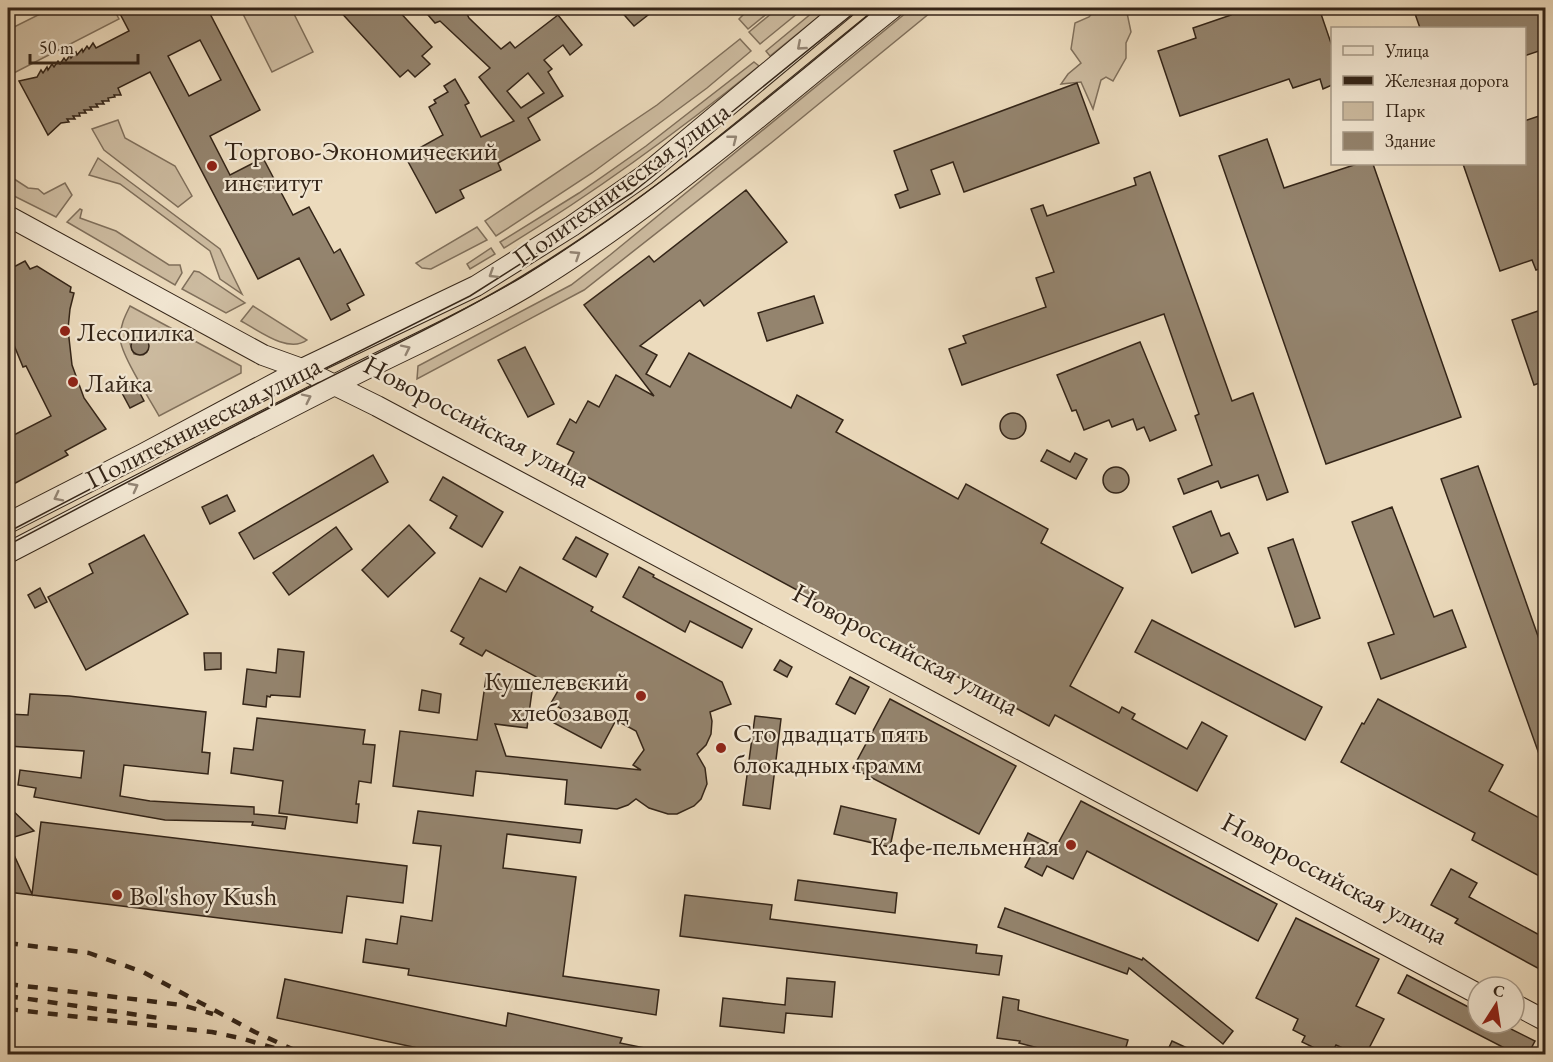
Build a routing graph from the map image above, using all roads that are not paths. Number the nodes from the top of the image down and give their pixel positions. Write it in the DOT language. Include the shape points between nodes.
graph roads {
  1 [pos="845,8"];
  2 [pos="893,8"];
  3 [pos="8,216"];
  4 [pos="302,369"];
  5 [pos="339,382"];
  6 [pos="8,523"];
  7 [pos="8,553"];
  8 [pos="1466,979"];
  9 [pos="1466,988"];
  10 [pos="1526,1011"];
  11 [pos="1526,1020"];
  12 [pos="1545,1021"];
  13 [pos="1545,1030"];
  1 -- 4 [label="main road, Политехническая улица, one-way" via="645,175 572,226 476,286"];
  5 -- 2 [label="main road, Политехническая улица, one-way" via="498,303 609,233"];
  3 -- 4 [label="main road, Новороссийская улица" via="263,355"];
  4 -- 5 [label="main road, Новороссийская улица"];
  4 -- 6 [label="main road, Политехническая улица, one-way"];
  7 -- 5 [label="main road, Политехническая улица, one-way"];
  5 -- 8 [label="main road, Новороссийская улица"];
  5 -- 9 [label="main road, Новороссийская улица"];
  10 -- 12 [label="main road"];
  11 -- 13 [label="main road"];
}
